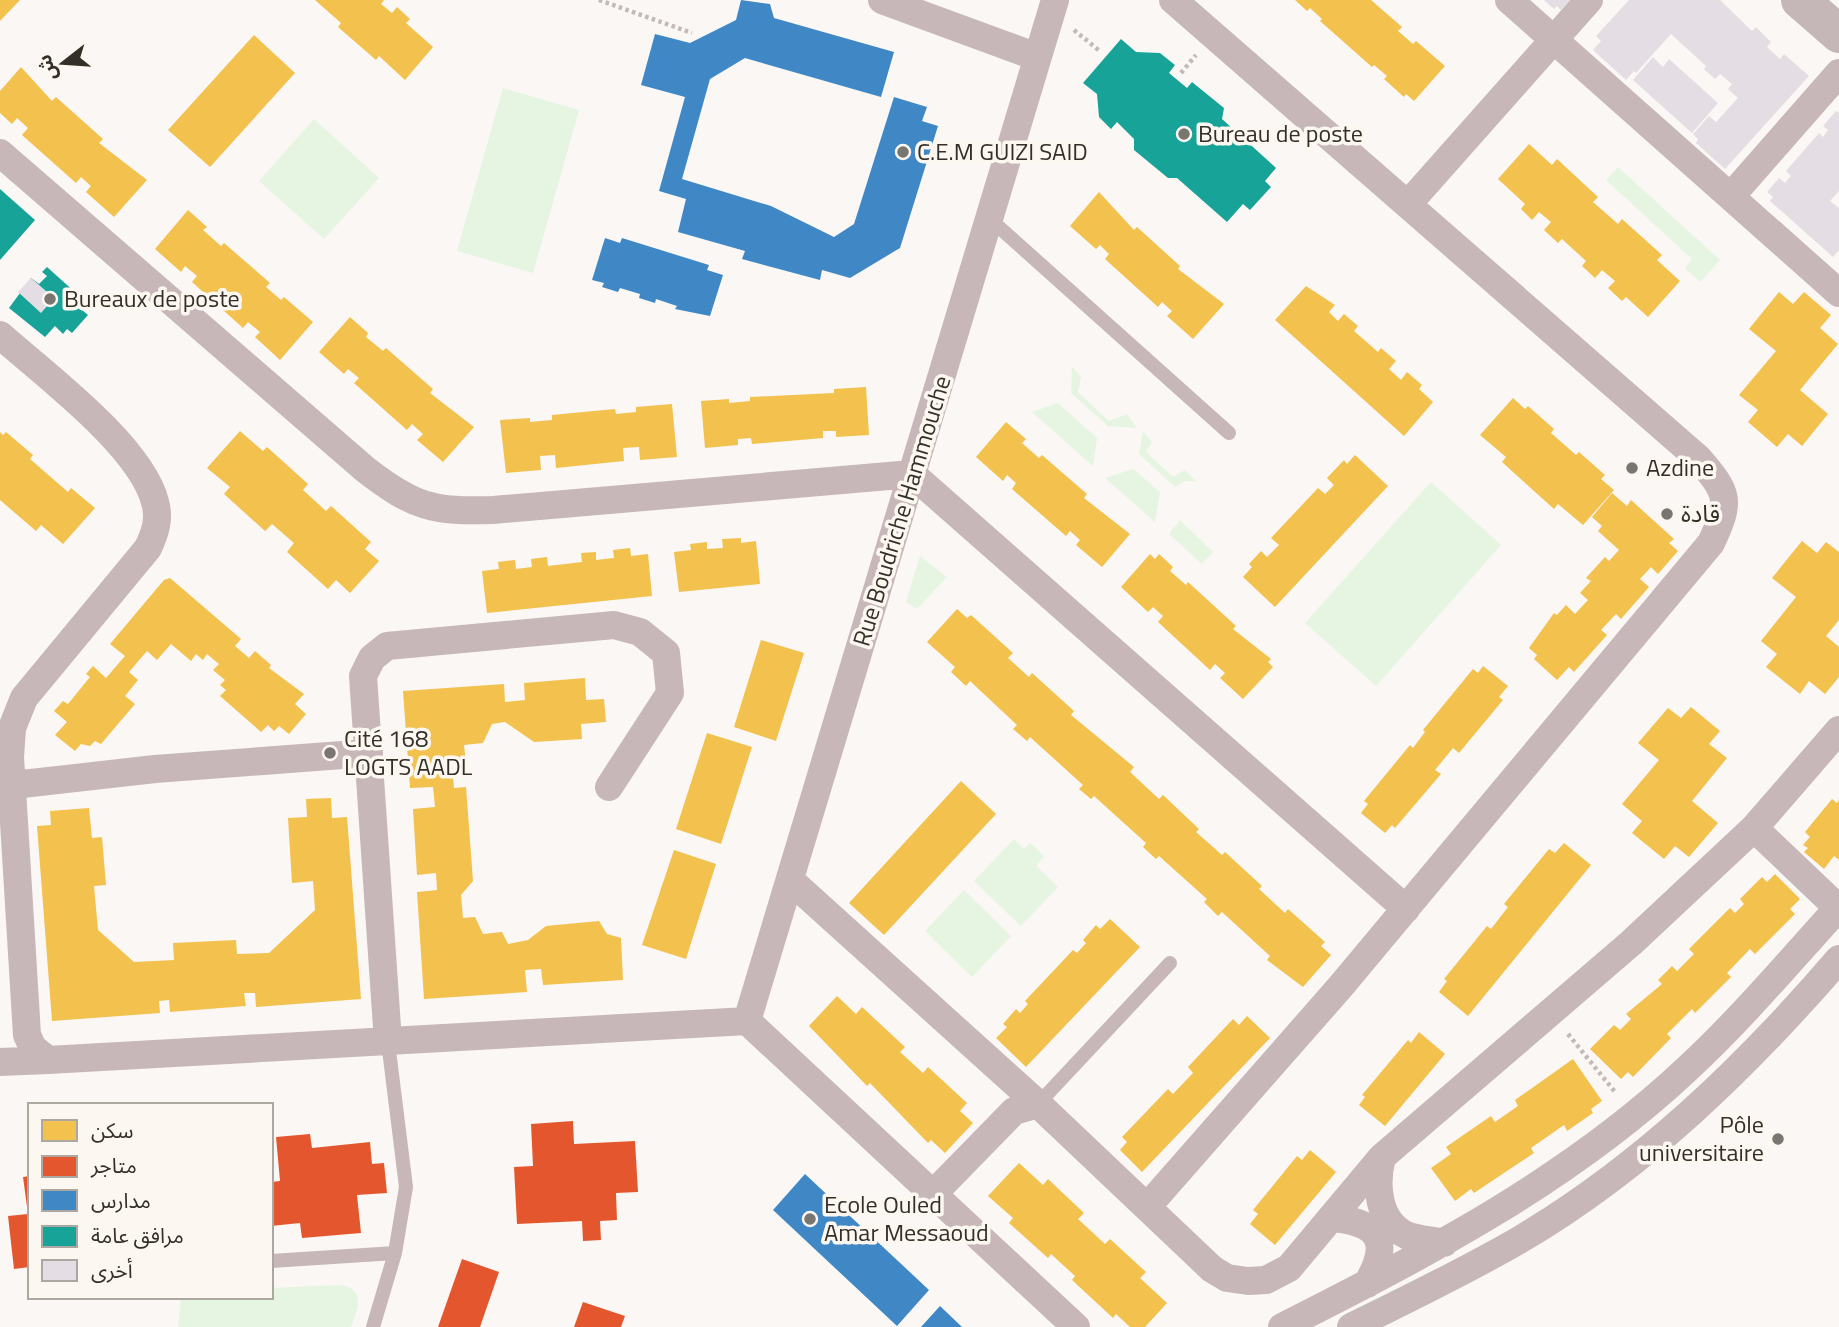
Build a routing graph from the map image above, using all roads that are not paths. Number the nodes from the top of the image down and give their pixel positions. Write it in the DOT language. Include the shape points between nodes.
graph roads {
  1 [pos="882,0"];
  2 [pos="1055,0"];
  3 [pos="1173,0"];
  4 [pos="1508,0"];
  5 [pos="1589,0"];
  6 [pos="1800,0"];
  7 [pos="1839,34"];
  8 [pos="1554,40"];
  9 [pos="1037,57"];
  10 [pos="1839,74"];
  11 [pos="0,153"];
  12 [pos="1732,195"];
  13 [pos="1408,204"];
  14 [pos="991,220"];
  15 [pos="1839,293"];
  16 [pos="0,335"];
  17 [pos="1229,433"];
  18 [pos="912,474"];
  19 [pos="1839,730"];
  20 [pos="369,753"];
  21 [pos="12,785"];
  22 [pos="610,787"];
  23 [pos="1755,828"];
  24 [pos="790,880"];
  25 [pos="1406,908"];
  26 [pos="1838,908"];
  27 [pos="1839,959"];
  28 [pos="1170,963"];
  29 [pos="747,1021"];
  30 [pos="27,1035"];
  31 [pos="388,1042"];
  32 [pos="0,1057"];
  33 [pos="48,1060"];
  34 [pos="0,1062"];
  35 [pos="1038,1104"];
  36 [pos="1382,1157"];
  37 [pos="934,1193"];
  38 [pos="1147,1207"];
  39 [pos="1373,1215"];
  40 [pos="1333,1218"];
  41 [pos="1444,1242"];
  42 [pos="395,1253"];
  43 [pos="273,1261"];
  44 [pos="1367,1284"];
  45 [pos="373,1327"];
  46 [pos="1076,1327"];
  47 [pos="1282,1327"];
  48 [pos="1351,1327"];
  1 -- 9 [label="street"];
  2 -- 9 [label="street, Rue Boudriche Hammouche"];
  3 -- 13 [label="street"];
  4 -- 8 [label="street"];
  5 -- 8 [label="street"];
  6 -- 7 [label="main road"];
  8 -- 12 [label="street"];
  8 -- 13 [label="street"];
  9 -- 14 [label="street, Rue Boudriche Hammouche"];
  10 -- 12 [label="street"];
  11 -- 18 [label="street" via="366,470 413,502 448,512 493,510"];
  12 -- 15 [label="street"];
  13 -- 25 [label="street" via="1698,458 1719,482 1726,510 1712,543"];
  14 -- 17 [label="lane"];
  14 -- 18 [label="street, Rue Boudriche Hammouche"];
  16 -- 21 [label="street" via="132,459 151,489 158,521 148,548 24,698 12,728"];
  18 -- 24 [label="street, Rue Boudriche Hammouche"];
  18 -- 25 [label="street"];
  19 -- 23 [label="street"];
  20 -- 21 [label="street"];
  20 -- 22 [label="street" via="363,676 372,658 387,646 614,625 640,632 666,653 670,693"];
  20 -- 31 [label="street"];
  21 -- 30 [label="street"];
  23 -- 26 [label="street"];
  23 -- 36 [label="street" via="1552,1014"];
  24 -- 29 [label="street, Rue Boudriche Hammouche"];
  24 -- 35 [label="street"];
  25 -- 38 [label="street"];
  26 -- 41 [label="street" via="1687,1070 1575,1160"];
  27 -- 48 [label="street" via="1718,1090 1623,1168 1522,1238"];
  28 -- 35 [label="lane"];
  29 -- 31 [label="street"];
  29 -- 37 [label="street"];
  30 -- 32 [label="street" via="18,1048"];
  30 -- 33 [label="street" via="33,1048"];
  31 -- 33 [label="street"];
  31 -- 42 [label="lane" via="406,1187"];
  33 -- 34 [label="street"];
  35 -- 37 [label="street" via="1014,1111"];
  35 -- 38 [label="street"];
  36 -- 39 [label="street"];
  36 -- 39 [label="street" via="1377,1175 1383,1210"];
  37 -- 46 [label="street"];
  38 -- 40 [label="street" via="1212,1269 1227,1278 1248,1281 1266,1280 1289,1268"];
  39 -- 40 [label="street"];
  39 -- 40 [label="street" via="1357,1220"];
  39 -- 41 [label="street" via="1409,1236"];
  39 -- 44 [label="street" via="1380,1243 1377,1266"];
  41 -- 44 [label="street"];
  42 -- 43 [label="lane"];
  42 -- 45 [label="lane"];
  44 -- 47 [label="street"];
}
